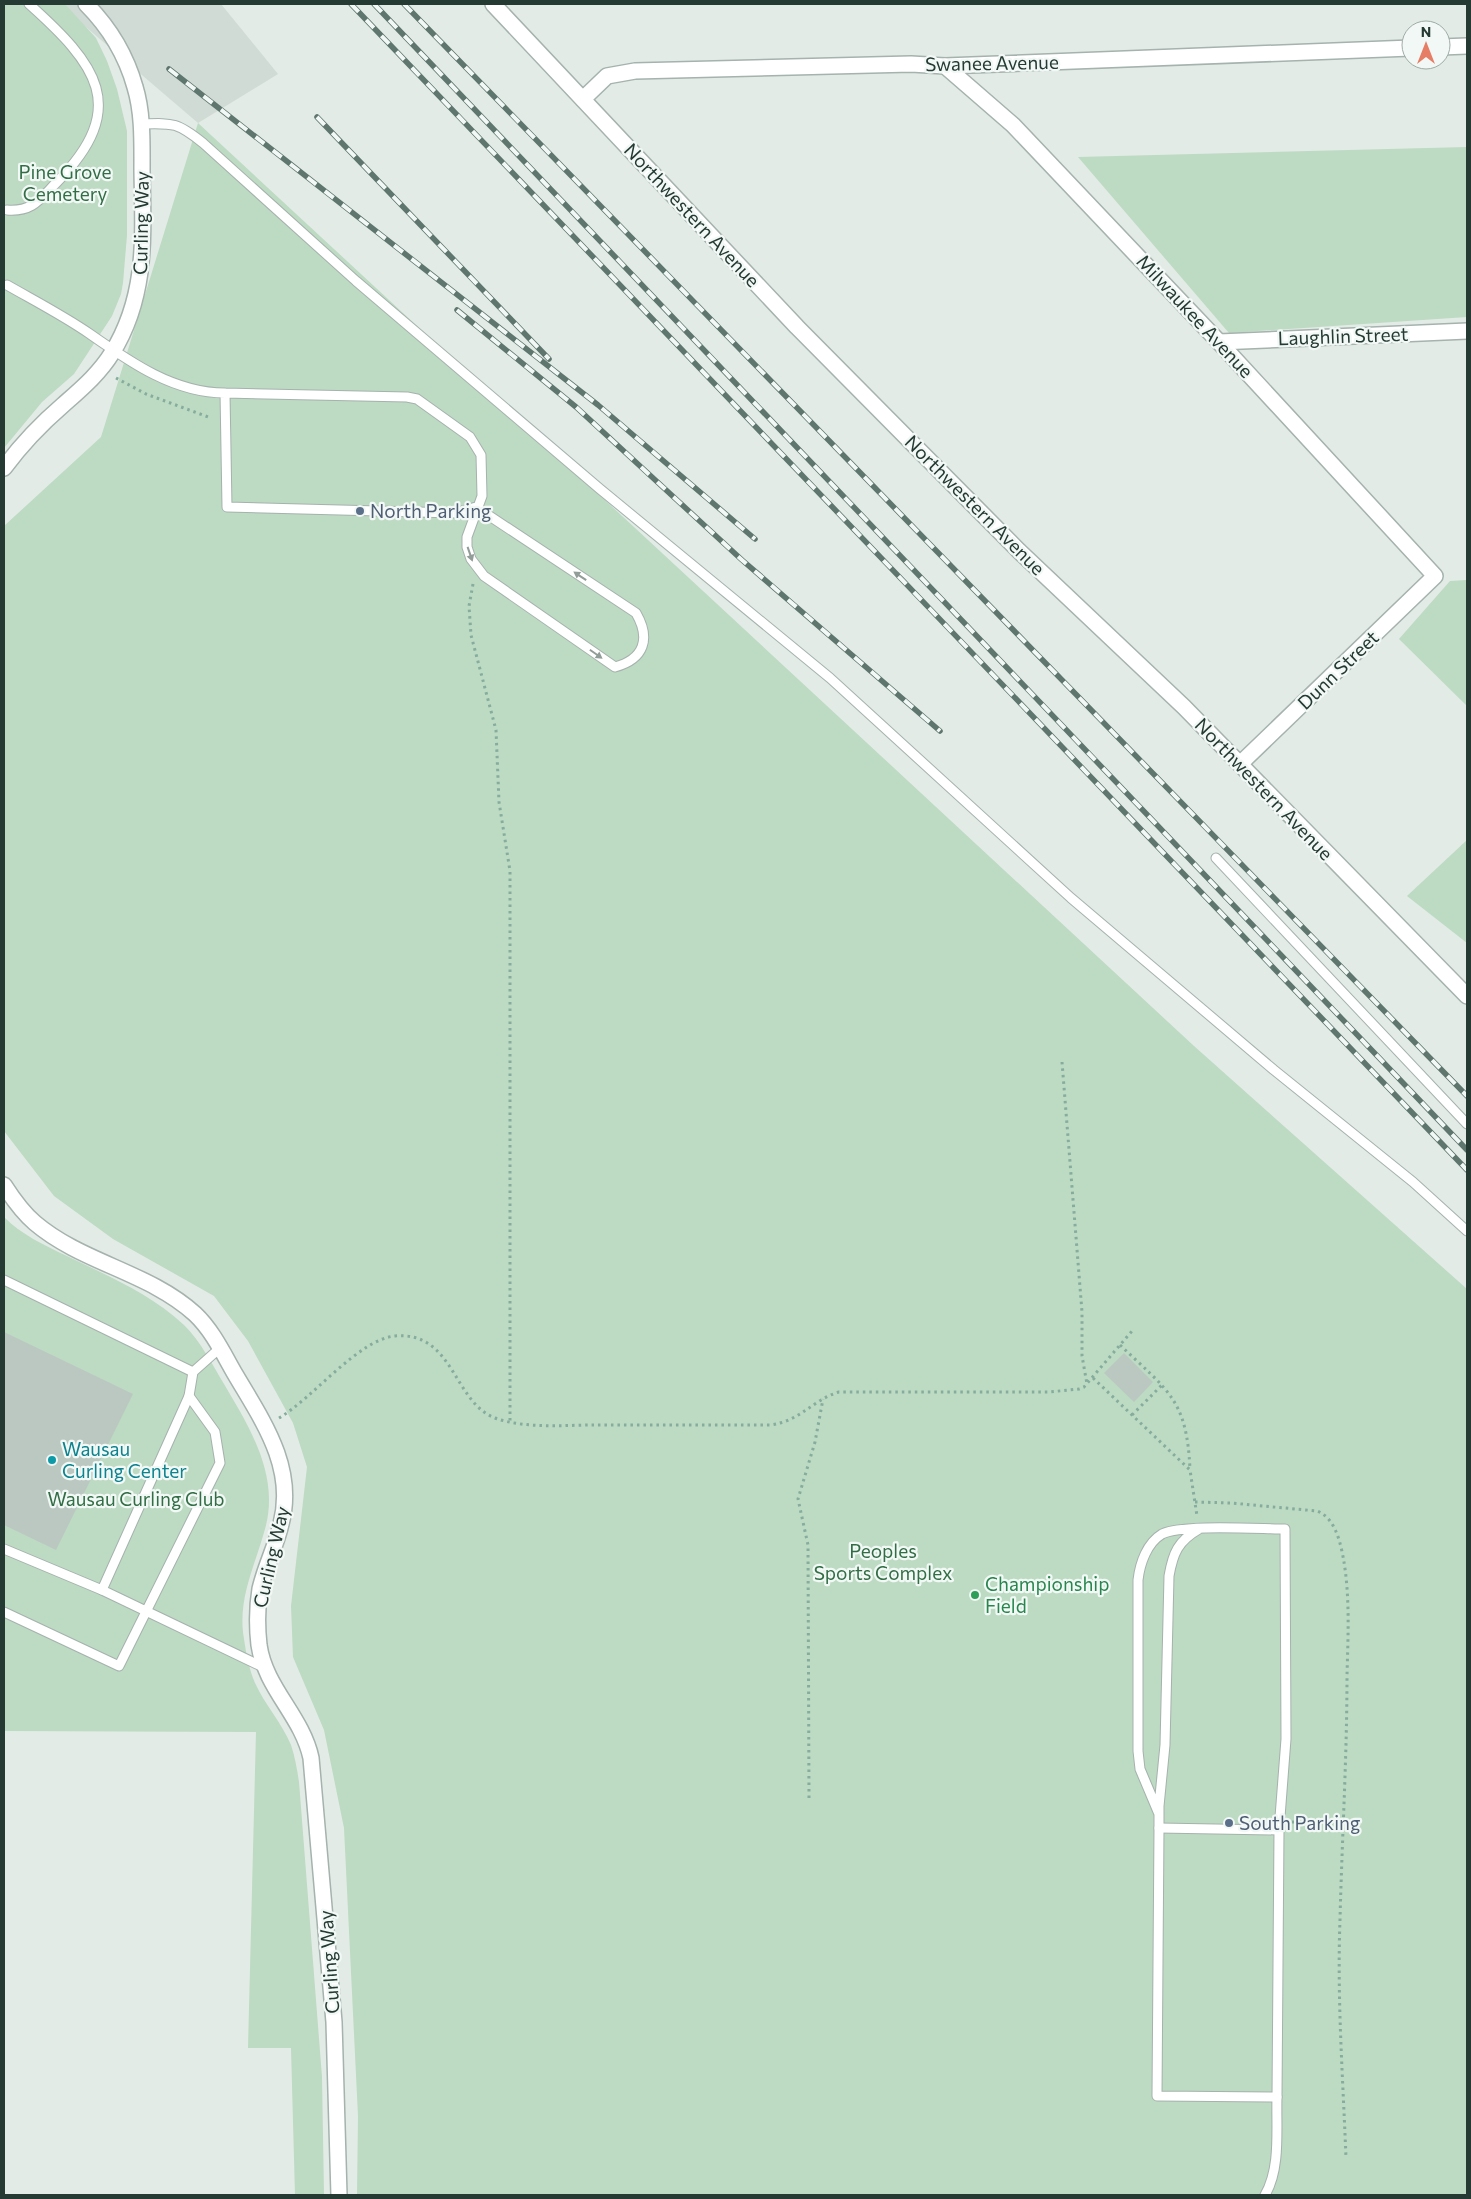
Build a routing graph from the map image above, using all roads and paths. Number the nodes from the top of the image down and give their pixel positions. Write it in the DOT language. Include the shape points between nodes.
graph roads {
  1 [pos="29,4"];
  2 [pos="86,4"];
  3 [pos="493,4"];
  4 [pos="1467,46"];
  5 [pos="1451,47"];
  6 [pos="1401,48"];
  7 [pos="945,66"];
  8 [pos="583,99"];
  9 [pos="141,124"];
  10 [pos="7,210"];
  11 [pos="7,285"];
  12 [pos="1467,331"];
  13 [pos="1219,342"];
  14 [pos="113,351"];
  15 [pos="115,377"];
  16 [pos="225,394"];
  17 [pos="211,418"];
  18 [pos="4,468"];
  19 [pos="476,507"];
  20 [pos="476,566"];
  21 [pos="1435,576"];
  22 [pos="1240,764"];
  23 [pos="1216,858"];
  24 [pos="1467,996"];
  25 [pos="1062,1062"];
  26 [pos="1467,1124"];
  27 [pos="4,1185"];
  28 [pos="1467,1231"];
  29 [pos="4,1280"];
  30 [pos="1132,1331"];
  31 [pos="1120,1345"];
  32 [pos="220,1348"];
  33 [pos="193,1372"];
  34 [pos="1093,1378"];
  35 [pos="1087,1384"];
  36 [pos="1162,1385"];
  37 [pos="189,1396"];
  38 [pos="823,1399"];
  39 [pos="1132,1415"];
  40 [pos="510,1422"];
  41 [pos="265,1425"];
  42 [pos="1190,1470"];
  43 [pos="1195,1502"];
  44 [pos="1199,1529"];
  45 [pos="4,1549"];
  46 [pos="102,1590"];
  47 [pos="146,1611"];
  48 [pos="4,1612"];
  49 [pos="265,1668"];
  50 [pos="809,1798"];
  51 [pos="1159,1814"];
  52 [pos="1344,1823"];
  53 [pos="1280,1826"];
  54 [pos="1159,1828"];
  55 [pos="1277,2097"];
  56 [pos="1346,2158"];
  57 [pos="339,2195"];
  58 [pos="1265,2195"];
  1 -- 10 [label="lane" via="63,35 80,57 95,88 98,118 90,142 67,172 27,209"];
  2 -- 9 [label="street, Curling Way" via="122,52 136,90"];
  3 -- 8 [label="street, Northwestern Avenue"];
  4 -- 5 [label="street"];
  6 -- 7 [label="street, Swanee Avenue"];
  7 -- 8 [label="street, Swanee Avenue" via="911,64 635,72 607,76"];
  7 -- 13 [label="street, Milwaukee Avenue" via="1013,125"];
  8 -- 22 [label="street, Northwestern Avenue" via="818,348 1019,551"];
  9 -- 14 [label="street, Curling Way" via="142,264 134,302"];
  9 -- 28 [label="lane" via="174,124 203,143 356,281 592,483 830,678 1078,904 1274,1070 1413,1182"];
  11 -- 14 [label="lane"];
  12 -- 13 [label="street, Laughlin Street"];
  13 -- 21 [label="street, Milwaukee Avenue"];
  14 -- 16 [label="lane" via="174,384"];
  14 -- 18 [label="street, Curling Way" via="96,374 32,434"];
  15 -- 17 [label="path" via="146,394"];
  16 -- 19 [label="lane" via="417,400 470,437 481,455 482,496"];
  16 -- 19 [label="lane" via="227,507 455,513"];
  19 -- 20 [label="lane, one-way" via="467,537 467,547"];
  20 -- 19 [label="lane, one-way" via="484,576 615,667 640,654 643,626 636,613"];
  20 -- 40 [label="path" via="469,606 470,628 496,730 499,802 510,871"];
  21 -- 22 [label="street, Dunn Street"];
  22 -- 24 [label="street, Northwestern Avenue"];
  23 -- 26 [label="lane"];
  25 -- 35 [label="path" via="1082,1302 1082,1356"];
  27 -- 32 [label="street, Curling Way" via="24,1213 46,1232 142,1279 186,1307"];
  29 -- 33 [label="lane"];
  30 -- 31 [label="path"];
  31 -- 34 [label="path"];
  31 -- 36 [label="path"];
  32 -- 33 [label="lane"];
  32 -- 41 [label="street, Curling Way"];
  33 -- 37 [label="lane"];
  34 -- 35 [label="path"];
  34 -- 39 [label="path"];
  35 -- 38 [label="path" via="1079,1390 1049,1392 839,1392"];
  36 -- 39 [label="path"];
  36 -- 42 [label="path" via="1174,1398 1182,1415"];
  37 -- 46 [label="lane"];
  37 -- 47 [label="lane" via="215,1432 220,1463"];
  38 -- 40 [label="path" via="796,1418 770,1425"];
  38 -- 50 [label="path" via="815,1442 798,1498 808,1545"];
  39 -- 42 [label="path"];
  40 -- 41 [label="path" via="483,1412 432,1346 415,1338 396,1336 373,1342 310,1396"];
  41 -- 49 [label="street, Curling Way" via="281,1461 285,1496 282,1524 259,1598 258,1636"];
  42 -- 43 [label="path"];
  43 -- 44 [label="path"];
  43 -- 52 [label="path" via="1316,1511 1336,1532 1344,1564 1347,1602"];
  44 -- 51 [label="lane" via="1180,1543 1172,1559 1169,1576 1165,1745"];
  44 -- 51 [label="lane" via="1168,1532 1156,1538 1144,1556 1138,1580 1138,1751 1140,1769"];
  44 -- 53 [label="lane" via="1285,1529 1286,1738"];
  45 -- 46 [label="lane"];
  46 -- 47 [label="lane"];
  47 -- 48 [label="lane" via="119,1666"];
  47 -- 49 [label="lane"];
  49 -- 57 [label="street, Curling Way" via="304,1736 312,1764 334,2013"];
  51 -- 54 [label="lane"];
  52 -- 53 [label="path"];
  52 -- 56 [label="path" via="1339,1953"];
  53 -- 54 [label="lane"];
  53 -- 55 [label="lane"];
  54 -- 55 [label="lane" via="1158,2096"];
  55 -- 58 [label="lane" via="1274,2168"];
}
